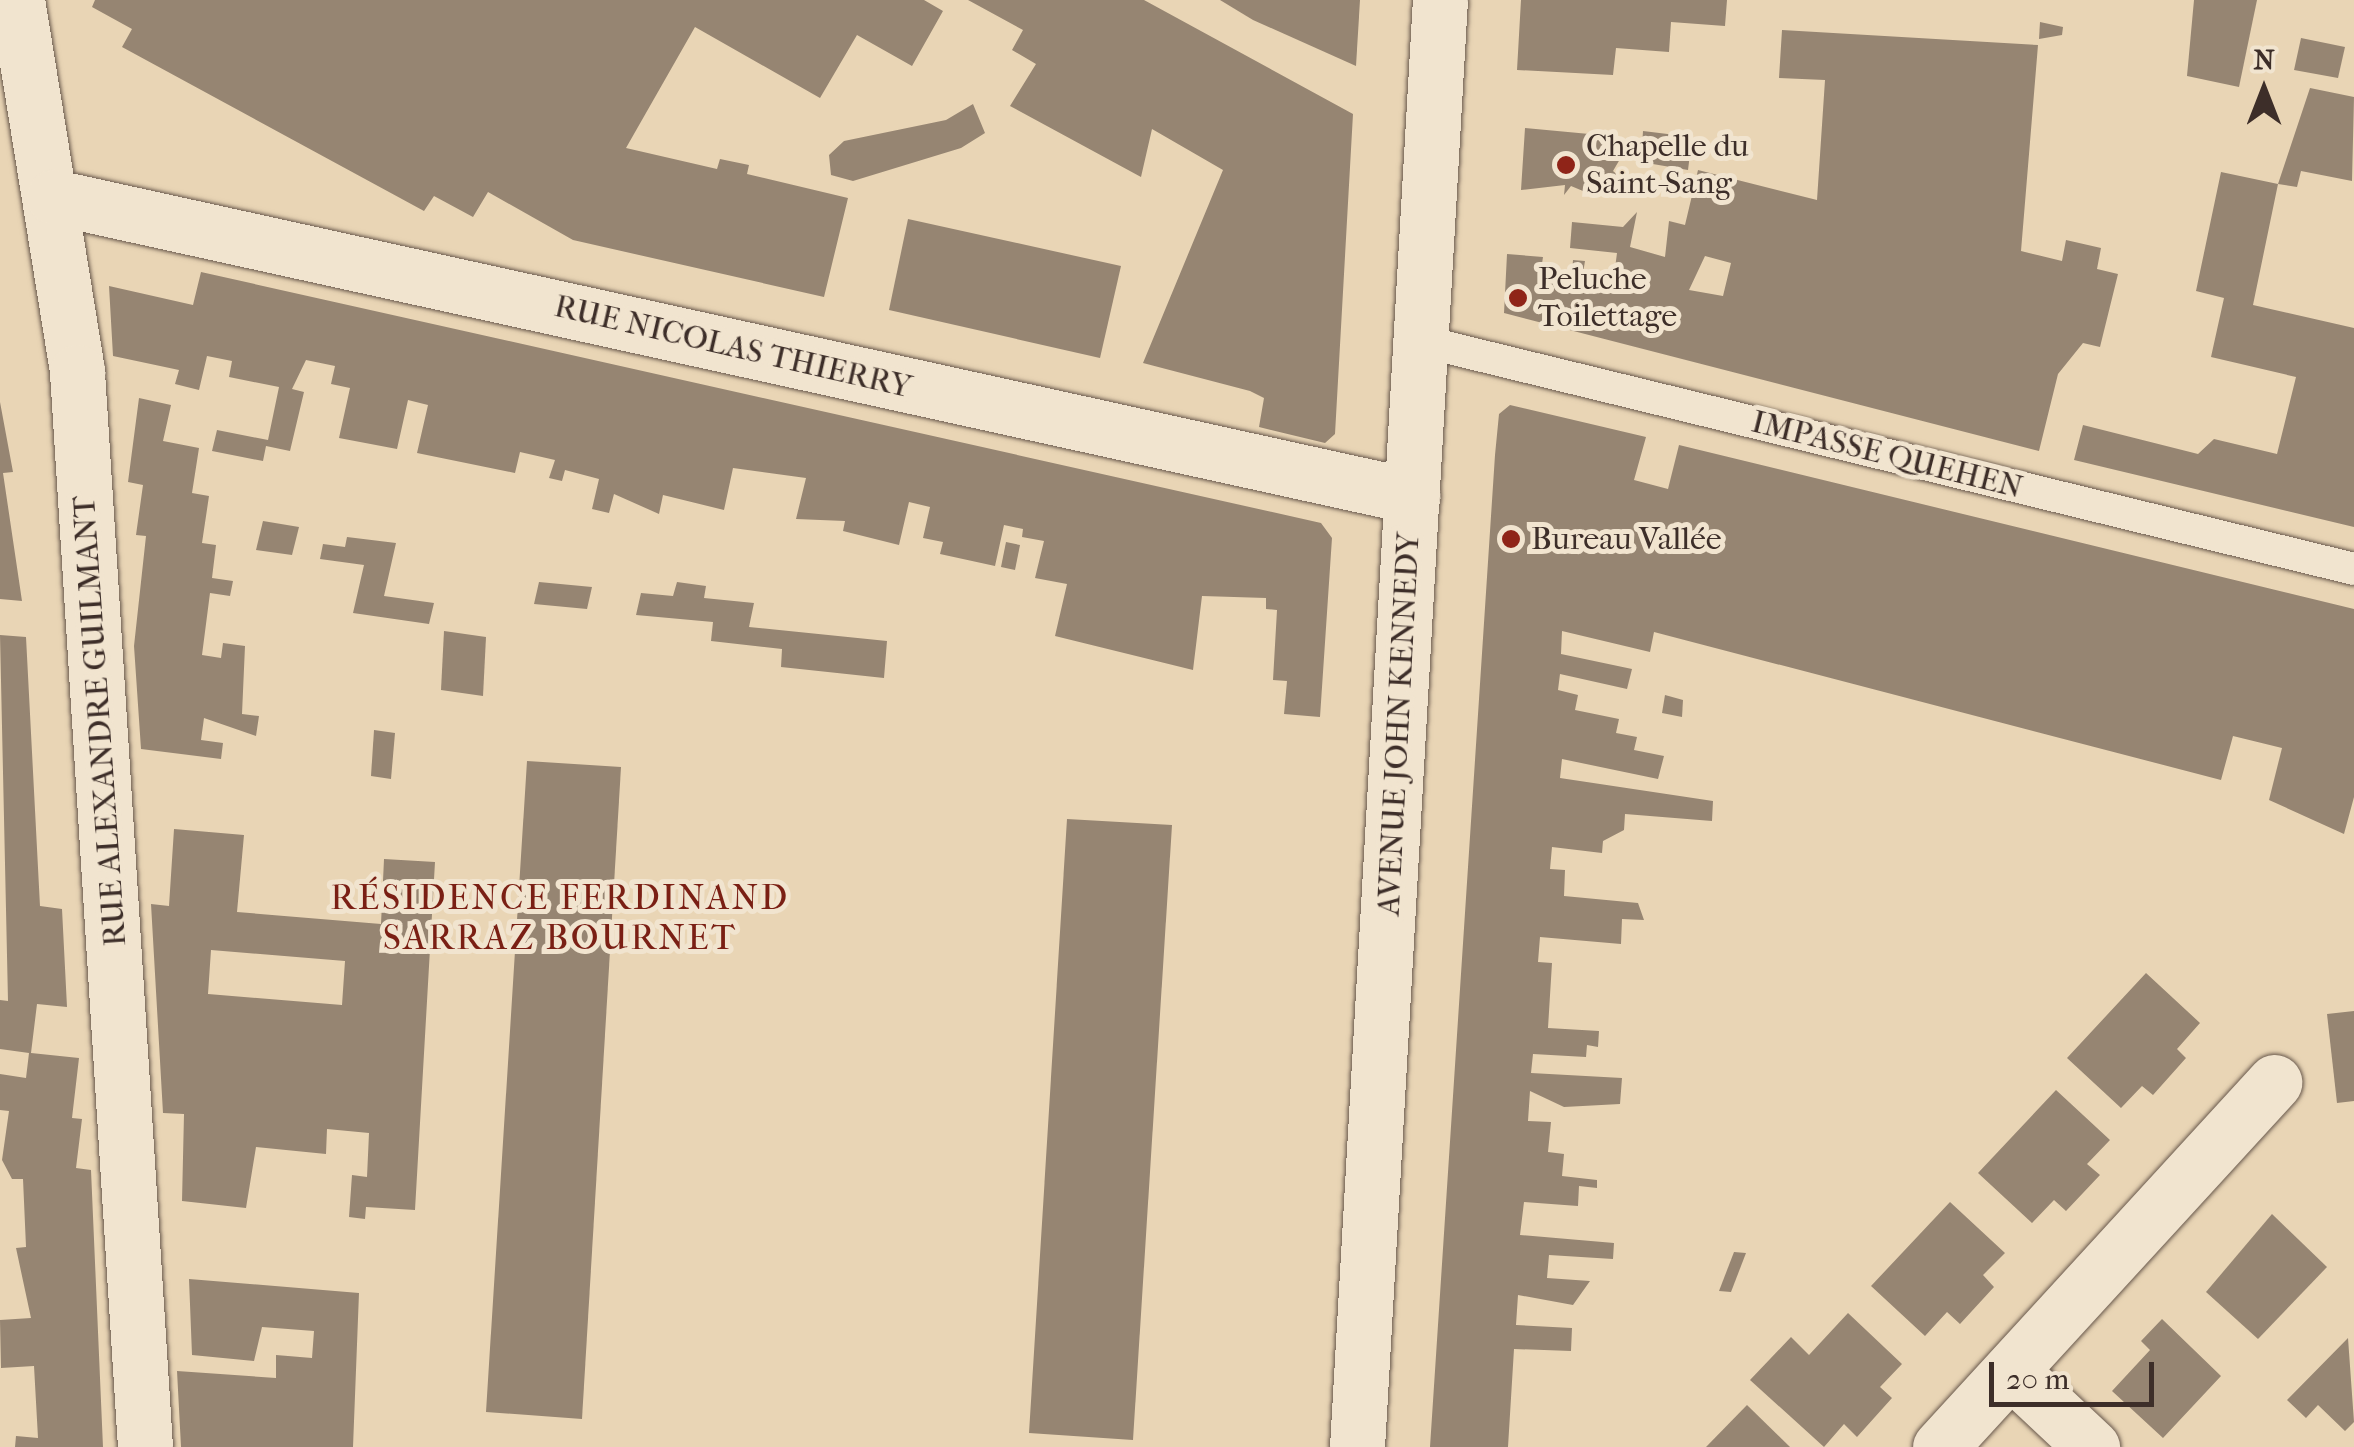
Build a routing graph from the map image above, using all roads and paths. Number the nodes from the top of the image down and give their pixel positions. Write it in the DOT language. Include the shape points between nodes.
graph roads {
  1 [pos="17,0"];
  2 [pos="1440,0"];
  3 [pos="54,197"];
  4 [pos="1421,341"];
  5 [pos="1412,496"];
  6 [pos="2354,569"];
  7 [pos="2274,1082"];
  8 [pos="2012,1372"];
  9 [pos="145,1447"];
  10 [pos="1357,1447"];
  11 [pos="1940,1447"];
  12 [pos="2092,1447"];
  1 -- 3 [label="street, RUE ALEXANDRE GUILMANT"];
  2 -- 4 [label="street, AVENUE JOHN KENNEDY"];
  3 -- 5 [label="street, RUE NICOLAS THIERRY"];
  3 -- 9 [label="street, RUE ALEXANDRE GUILMANT" via="78,391"];
  4 -- 5 [label="street, AVENUE JOHN KENNEDY"];
  4 -- 6 [label="lane, IMPASSE QUEHEN"];
  5 -- 10 [label="street, AVENUE JOHN KENNEDY"];
  7 -- 8 [label="street"];
  8 -- 11 [label="street"];
  8 -- 12 [label="street"];
}
